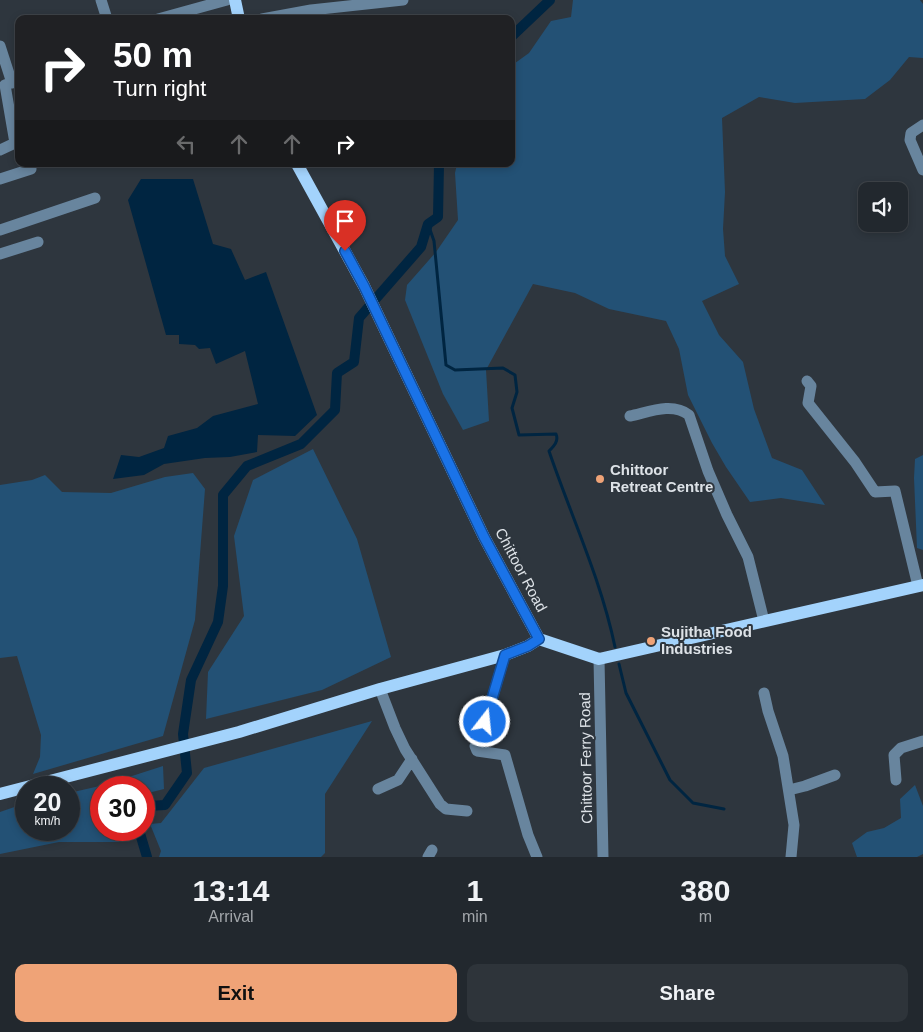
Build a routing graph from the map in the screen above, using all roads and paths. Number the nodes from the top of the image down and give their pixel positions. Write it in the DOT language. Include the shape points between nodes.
graph roads {
  1 [pos="101,0"];
  2 [pos="227,0"];
  3 [pos="234,0"];
  4 [pos="403,0"];
  5 [pos="106,15"];
  6 [pos="173,15"];
  7 [pos="238,15"];
  8 [pos="284,15"];
  9 [pos="0,46"];
  10 [pos="15,80"];
  11 [pos="15,82"];
  12 [pos="923,126"];
  13 [pos="15,144"];
  14 [pos="15,144"];
  15 [pos="0,150"];
  16 [pos="299,167"];
  17 [pos="31,169"];
  18 [pos="923,170"];
  19 [pos="0,178"];
  20 [pos="95,198"];
  21 [pos="0,230"];
  22 [pos="38,242"];
  23 [pos="0,254"];
  24 [pos="807,381"];
  25 [pos="630,416"];
  26 [pos="921,586"];
  27 [pos="764,621"];
  28 [pos="539,639"];
  29 [pos="505,655"];
  30 [pos="599,659"];
  31 [pos="380,689"];
  32 [pos="764,693"];
  33 [pos="923,742"];
  34 [pos="412,759"];
  35 [pos="835,776"];
  36 [pos="896,780"];
  37 [pos="378,789"];
  38 [pos="789,790"];
  39 [pos="0,794"];
  40 [pos="467,811"];
  41 [pos="537,857"];
  42 [pos="603,857"];
  43 [pos="791,857"];
  1 -- 5 [label="street"];
  2 -- 6 [label="street"];
  3 -- 7 [label="main road"];
  4 -- 8 [label="street"];
  9 -- 10 [label="street"];
  11 -- 13 [label="street" via="5,86"];
  12 -- 18 [label="street" via="911,133 910,140"];
  14 -- 15 [label="street"];
  16 -- 28 [label="main road, Chittoor Road" via="364,286 484,537"];
  17 -- 19 [label="street"];
  20 -- 21 [label="street"];
  22 -- 23 [label="street"];
  24 -- 26 [label="street" via="811,386 808,403 875,492 895,491"];
  25 -- 27 [label="street" via="672,408 689,415 708,471 748,557"];
  26 -- 27 [label="main road"];
  27 -- 30 [label="main road"];
  28 -- 29 [label="main road"];
  28 -- 30 [label="main road"];
  29 -- 31 [label="main road"];
  29 -- 41 [label="street" via="475,746 477,751 504,755"];
  30 -- 42 [label="street, Chittoor Ferry Road"];
  31 -- 34 [label="street" via="395,728"];
  31 -- 39 [label="main road" via="239,732"];
  32 -- 38 [label="street" via="783,756"];
  33 -- 36 [label="street" via="902,748 894,755"];
  34 -- 37 [label="street" via="398,780"];
  34 -- 40 [label="street" via="440,804 446,809"];
  35 -- 38 [label="street"];
  38 -- 43 [label="street" via="794,825"];
}
